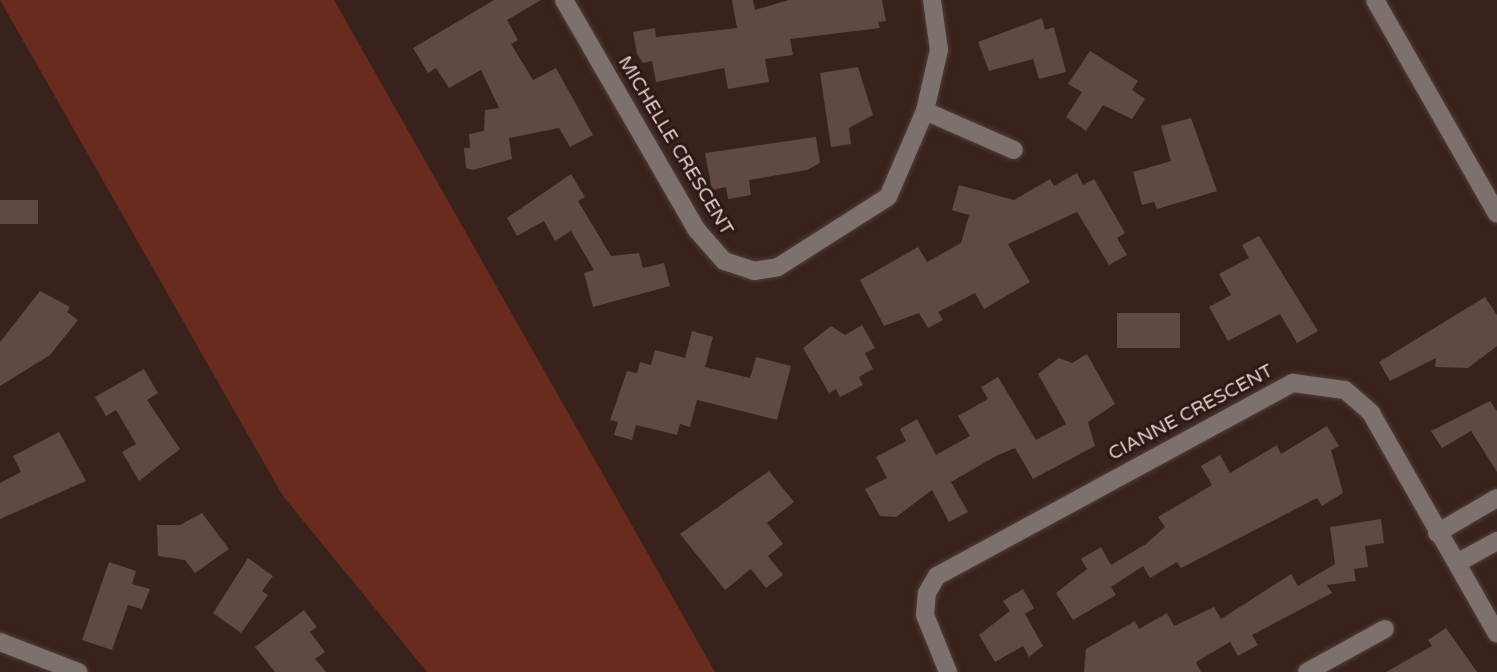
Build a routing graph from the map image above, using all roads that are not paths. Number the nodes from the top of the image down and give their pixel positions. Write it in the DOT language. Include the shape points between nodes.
graph roads {
  1 [pos="564,0"];
  2 [pos="932,0"];
  3 [pos="1375,0"];
  4 [pos="925,111"];
  5 [pos="1014,150"];
  6 [pos="1497,214"];
  7 [pos="1497,498"];
  8 [pos="1437,533"];
  9 [pos="1497,541"];
  10 [pos="1457,564"];
  11 [pos="1385,629"];
  12 [pos="1497,634"];
  13 [pos="0,643"];
  14 [pos="78,672"];
  15 [pos="948,672"];
  16 [pos="1307,672"];
  1 -- 4 [label="street, MICHELLE CRESCENT" via="696,229 711,250 738,268 778,267 877,208 897,184"];
  2 -- 4 [label="street, MICHELLE CRESCENT" via="939,50"];
  3 -- 6 [label="street"];
  4 -- 5 [label="street"];
  7 -- 8 [label="street"];
  8 -- 10 [label="street, CIANNE CRESCENT"];
  8 -- 15 [label="street, CIANNE CRESCENT" via="1371,413 1345,390 1293,383 937,576 926,593 925,615"];
  9 -- 10 [label="street"];
  10 -- 12 [label="street, CIANNE CRESCENT"];
  11 -- 16 [label="street"];
  13 -- 14 [label="street"];
}
